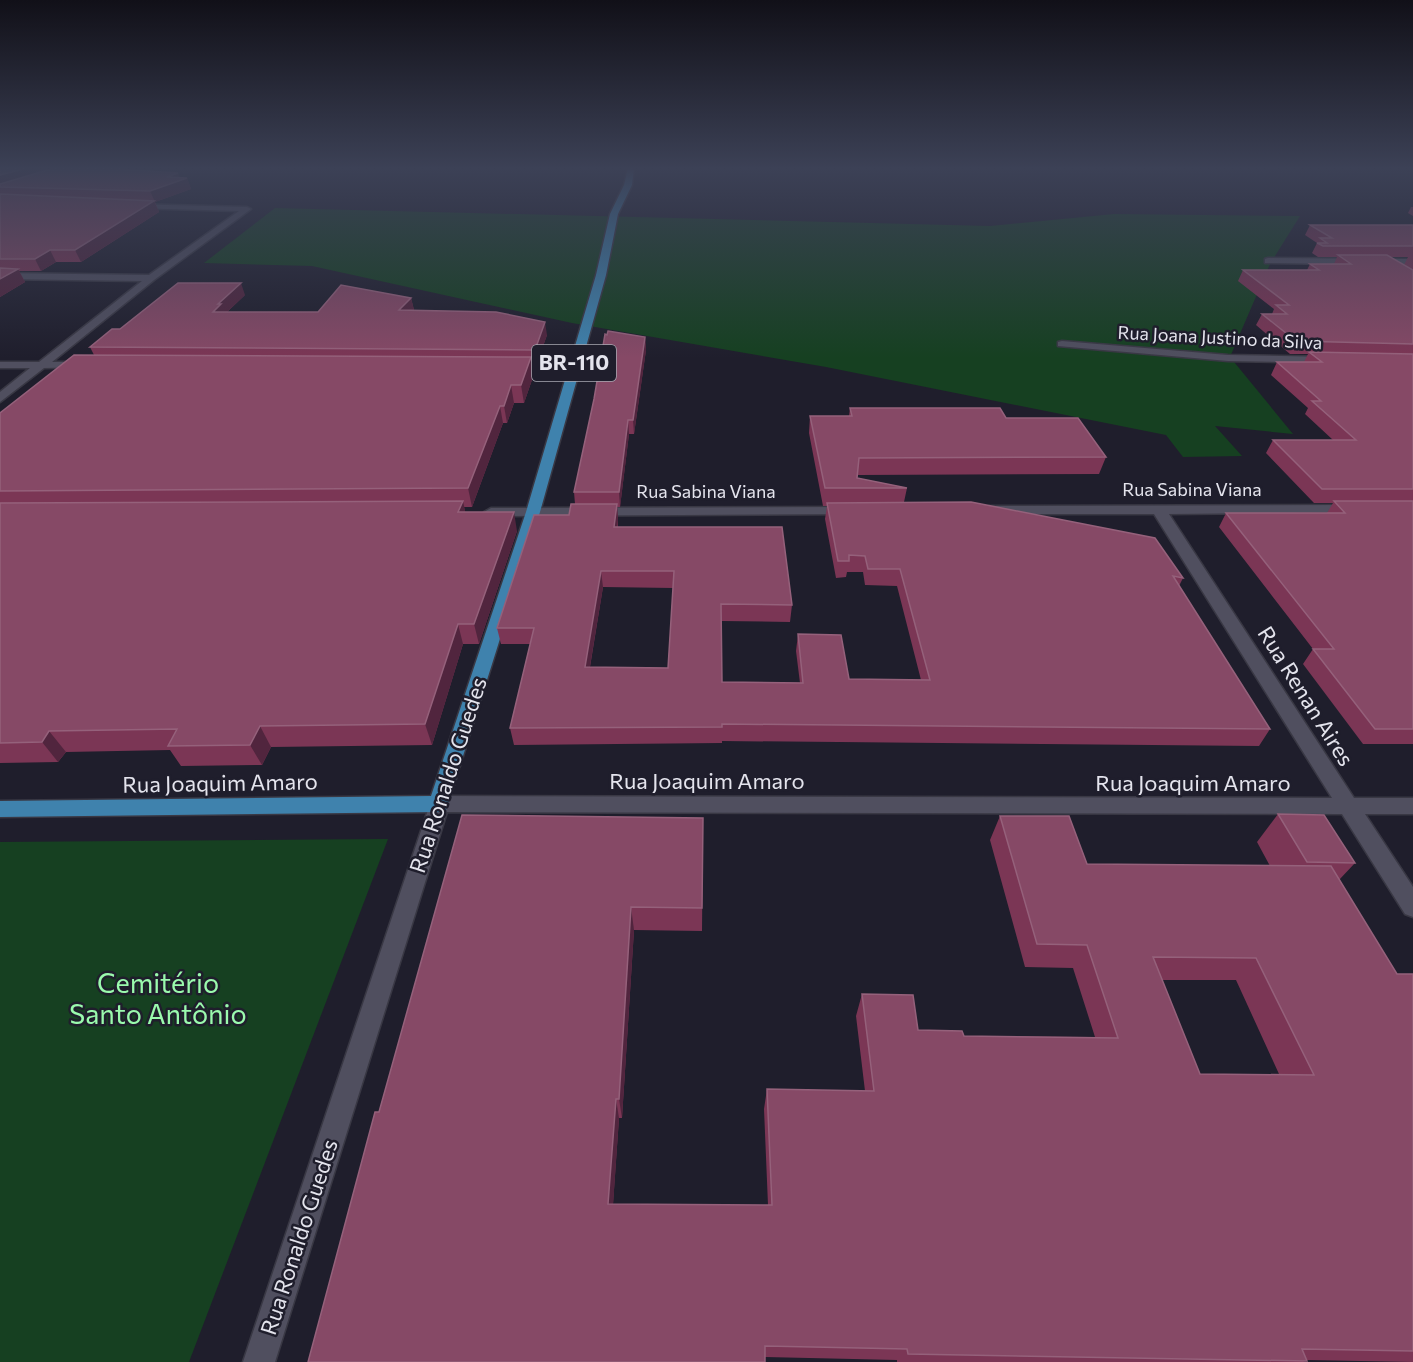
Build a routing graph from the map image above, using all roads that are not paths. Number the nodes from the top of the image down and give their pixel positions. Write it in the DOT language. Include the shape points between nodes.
graph roads {
  1 [pos="216,232"];
  2 [pos="610,232"];
  3 [pos="1268,261"];
  4 [pos="1384,262"];
  5 [pos="1413,262"];
  6 [pos="1403,274"];
  7 [pos="0,276"];
  8 [pos="151,278"];
  9 [pos="1062,344"];
  10 [pos="1340,360"];
  11 [pos="0,365"];
  12 [pos="42,365"];
  13 [pos="101,366"];
  14 [pos="502,369"];
  15 [pos="573,369"];
  16 [pos="0,398"];
  17 [pos="1367,509"];
  18 [pos="970,510"];
  19 [pos="1160,510"];
  20 [pos="864,511"];
  21 [pos="474,512"];
  22 [pos="533,512"];
  23 [pos="439,804"];
  24 [pos="1413,806"];
  25 [pos="1348,807"];
  26 [pos="0,809"];
  27 [pos="1413,907"];
  28 [pos="259,1362"];
  1 -- 8 [label="street"];
  2 -- 15 [label="main road, Rua Ronaldo Guedes / BR-110"];
  3 -- 4 [label="street"];
  4 -- 5 [label="street"];
  4 -- 6 [label="street"];
  7 -- 8 [label="street"];
  8 -- 12 [label="street"];
  9 -- 10 [label="street, Rua Joana Justino da Silva" via="1228,358"];
  11 -- 12 [label="street"];
  12 -- 13 [label="street"];
  12 -- 16 [label="street"];
  14 -- 15 [label="street"];
  15 -- 22 [label="main road, Rua Ronaldo Guedes / BR-110"];
  17 -- 19 [label="street, Rua Sabina Viana"];
  18 -- 19 [label="street, Rua Sabina Viana"];
  19 -- 25 [label="street, Rua Renan Aires"];
  20 -- 22 [label="street, Rua Sabina Viana"];
  21 -- 22 [label="street, Rua Sabina Viana"];
  22 -- 23 [label="main road, Rua Ronaldo Guedes / BR-110"];
  23 -- 25 [label="street, Rua Joaquim Amaro"];
  23 -- 26 [label="main road, Rua Joaquim Amaro"];
  23 -- 28 [label="street, Rua Ronaldo Guedes / BR-110"];
  24 -- 25 [label="street, Rua Joaquim Amaro"];
  25 -- 27 [label="street, Rua Renan Aires"];
}
